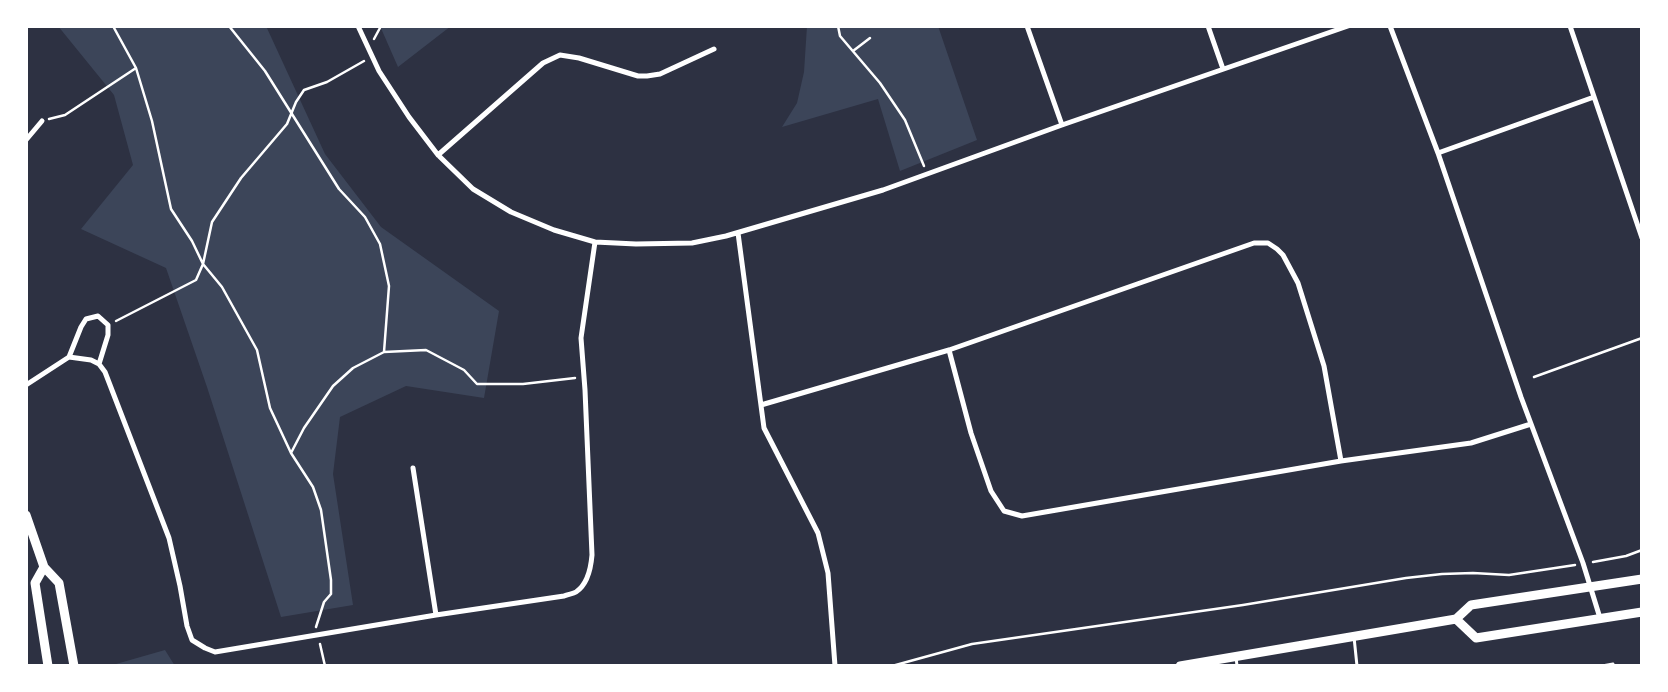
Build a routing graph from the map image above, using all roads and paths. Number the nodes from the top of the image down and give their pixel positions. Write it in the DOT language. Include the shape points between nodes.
graph roads {
  1 [pos="114,26"];
  2 [pos="229,26"];
  3 [pos="358,26"];
  4 [pos="838,26"];
  5 [pos="1027,26"];
  6 [pos="1208,26"];
  7 [pos="1348,26"];
  8 [pos="1390,26"];
  9 [pos="1570,26"];
  10 [pos="870,38"];
  11 [pos="714,49"];
  12 [pos="853,51"];
  13 [pos="372,56"];
  14 [pos="136,68"];
  15 [pos="1224,69"];
  16 [pos="1594,98"];
  17 [pos="291,113"];
  18 [pos="42,120"];
  19 [pos="1062,124"];
  20 [pos="26,140"];
  21 [pos="1438,153"];
  22 [pos="438,155"];
  23 [pos="928,174"];
  24 [pos="738,233"];
  25 [pos="1642,238"];
  26 [pos="595,242"];
  27 [pos="203,264"];
  28 [pos="108,326"];
  29 [pos="1642,338"];
  30 [pos="949,350"];
  31 [pos="384,352"];
  32 [pos="69,357"];
  33 [pos="100,364"];
  34 [pos="584,377"];
  35 [pos="1534,377"];
  36 [pos="26,385"];
  37 [pos="761,405"];
  38 [pos="1530,424"];
  39 [pos="291,453"];
  40 [pos="1341,462"];
  41 [pos="412,468"];
  42 [pos="26,515"];
  43 [pos="1642,550"];
  44 [pos="1598,561"];
  45 [pos="44,566"];
  46 [pos="1553,568"];
  47 [pos="1642,579"];
  48 [pos="1590,587"];
  49 [pos="1642,612"];
  50 [pos="436,614"];
  51 [pos="1600,618"];
  52 [pos="1456,619"];
  53 [pos="318,634"];
  54 [pos="1354,636"];
  55 [pos="1236,661"];
  56 [pos="1613,664"];
  57 [pos="48,666"];
  58 [pos="74,666"];
  59 [pos="325,666"];
  60 [pos="834,666"];
  61 [pos="892,666"];
  62 [pos="1180,666"];
  63 [pos="1357,666"];
  64 [pos="1602,666"];
  1 -- 14 [label="path"];
  2 -- 17 [label="path" via="265,71"];
  3 -- 13 [label="street"];
  4 -- 12 [label="path" via="840,36"];
  5 -- 19 [label="street"];
  6 -- 15 [label="street"];
  7 -- 15 [label="street"];
  8 -- 21 [label="street"];
  9 -- 16 [label="street"];
  10 -- 12 [label="path"];
  11 -- 22 [label="street" via="660,74 638,76 560,55 543,63"];
  12 -- 23 [label="path" via="880,82 905,120"];
  13 -- 17 [label="path" via="327,82 304,90"];
  13 -- 22 [label="street" via="409,117"];
  14 -- 18 [label="path" via="65,115"];
  14 -- 27 [label="path" via="152,121 171,208"];
  15 -- 19 [label="street"];
  16 -- 21 [label="street"];
  16 -- 25 [label="street"];
  17 -- 27 [label="path" via="287,124 241,178 212,222"];
  17 -- 31 [label="path" via="339,189 365,217 380,244 389,286"];
  18 -- 20 [label="street"];
  19 -- 23 [label="street"];
  21 -- 38 [label="street"];
  22 -- 26 [label="street" via="473,189 510,212"];
  23 -- 24 [label="street"];
  24 -- 26 [label="street" via="692,243"];
  24 -- 37 [label="street"];
  26 -- 34 [label="street" via="581,338"];
  27 -- 28 [label="path" via="196,280"];
  27 -- 39 [label="path" via="222,287 257,350 270,408"];
  28 -- 32 [label="street" via="98,316 86,319"];
  28 -- 33 [label="street"];
  29 -- 35 [label="path"];
  30 -- 37 [label="street"];
  30 -- 40 [label="street" via="971,433 991,491 1004,511 1022,516"];
  30 -- 40 [label="street" via="1254,243 1268,243 1283,255 1298,283 1324,366"];
  31 -- 34 [label="path" via="426,350 464,370 477,384 523,384"];
  31 -- 39 [label="path" via="353,368 333,386"];
  32 -- 33 [label="street"];
  32 -- 36 [label="street"];
  33 -- 53 [label="street" via="169,538 192,640 216,652"];
  34 -- 50 [label="street" via="592,555 590,570 583,584 576,592 564,596"];
  37 -- 60 [label="street" via="764,428 818,533 828,573"];
  38 -- 40 [label="street" via="1470,443"];
  38 -- 48 [label="street"];
  39 -- 53 [label="path" via="313,488 324,528 331,594 324,602 316,626"];
  41 -- 50 [label="street"];
  42 -- 45 [label="main road"];
  43 -- 44 [label="path"];
  45 -- 57 [label="main road" via="35,583"];
  45 -- 58 [label="main road" via="59,583"];
  46 -- 61 [label="path" via="1509,575 1473,573 1406,578 972,644"];
  47 -- 48 [label="main road"];
  48 -- 51 [label="street"];
  48 -- 52 [label="main road" via="1472,605"];
  49 -- 51 [label="main road"];
  50 -- 53 [label="street"];
  51 -- 52 [label="main road" via="1476,638"];
  52 -- 54 [label="main road"];
  53 -- 59 [label="path"];
  54 -- 55 [label="main road"];
  54 -- 63 [label="lane"];
  55 -- 62 [label="main road"];
  56 -- 64 [label="lane"];
}
